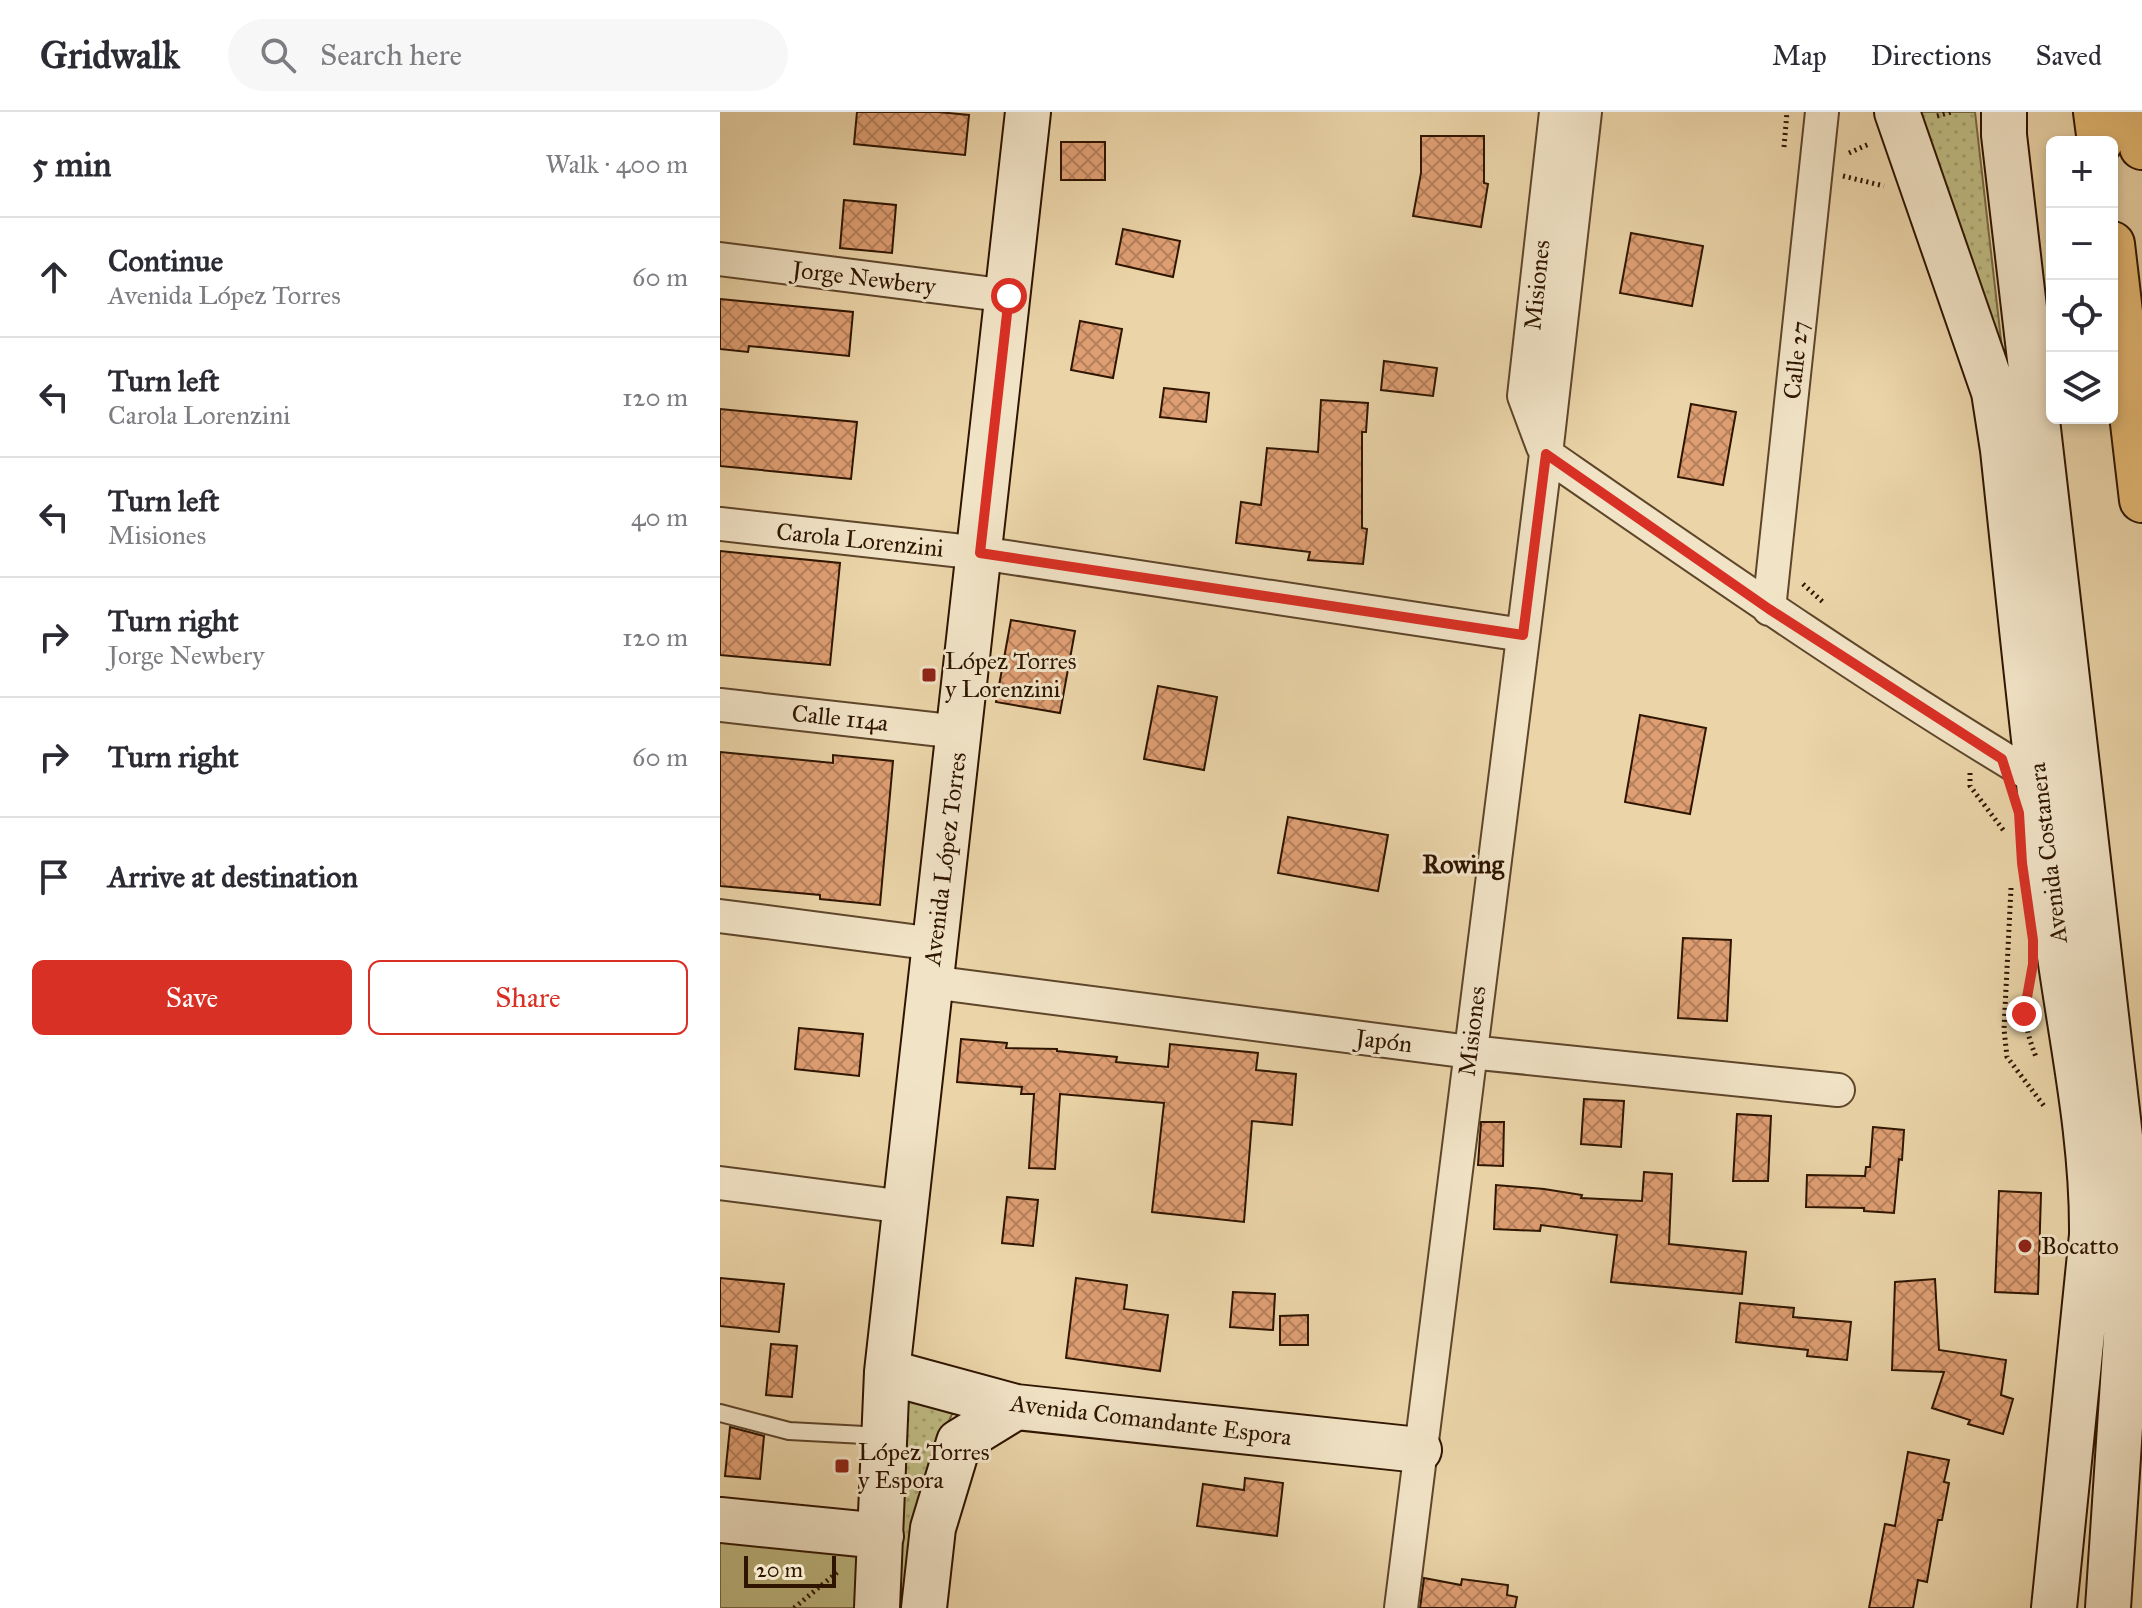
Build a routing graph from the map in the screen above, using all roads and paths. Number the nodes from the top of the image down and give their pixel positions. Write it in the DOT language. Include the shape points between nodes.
graph roads {
  1 [pos="1028,112"];
  2 [pos="1556,112"];
  3 [pos="1585,112"];
  4 [pos="1787,112"];
  5 [pos="1822,112"];
  6 [pos="1897,112"];
  7 [pos="2004,112"];
  8 [pos="2096,112"];
  9 [pos="2138,112"];
  10 [pos="2099,136"];
  11 [pos="2142,147"];
  12 [pos="1784,150"];
  13 [pos="1815,169"];
  14 [pos="1888,187"];
  15 [pos="720,259"];
  16 [pos="2116,280"];
  17 [pos="1009,296"];
  18 [pos="1546,454"];
  19 [pos="2142,500"];
  20 [pos="720,524"];
  21 [pos="1777,552"];
  22 [pos="980,553"];
  23 [pos="1826,605"];
  24 [pos="1769,609"];
  25 [pos="1523,635"];
  26 [pos="720,705"];
  27 [pos="959,732"];
  28 [pos="1968,739"];
  29 [pos="2039,780"];
  30 [pos="2006,841"];
  31 [pos="2012,880"];
  32 [pos="720,916"];
  33 [pos="933,963"];
  34 [pos="2030,989"];
  35 [pos="1470,1052"];
  36 [pos="2040,1068"];
  37 [pos="1838,1090"];
  38 [pos="2047,1111"];
  39 [pos="720,1183"];
  40 [pos="905,1207"];
  41 [pos="887,1372"];
  42 [pos="1016,1407"];
  43 [pos="720,1413"];
  44 [pos="883,1436"];
  45 [pos="1419,1450"];
  46 [pos="720,1520"];
  47 [pos="881,1536"];
  48 [pos="877,1608"];
  49 [pos="924,1608"];
  50 [pos="1401,1608"];
  51 [pos="2054,1608"];
  52 [pos="2108,1608"];
  1 -- 17 [label="main road, Avenida López Torres"];
  2 -- 18 [label="street, Misiones" via="1524,396"];
  3 -- 18 [label="street, Misiones"];
  4 -- 12 [label="path"];
  5 -- 13 [label="street, Calle 27"];
  6 -- 29 [label="main road, Avenida Costanera" via="1994,392"];
  7 -- 52 [label="main road, Avenida Costanera" via="2127,1197 2131,1261"];
  8 -- 10 [label="highway"];
  9 -- 11 [label="highway"];
  13 -- 14 [label="path"];
  13 -- 21 [label="street, Calle 27"];
  15 -- 17 [label="street, Jorge Newbery"];
  16 -- 19 [label="highway"];
  17 -- 22 [label="main road, Avenida López Torres"];
  18 -- 24 [label="street"];
  18 -- 25 [label="street, Misiones"];
  20 -- 22 [label="street, Carola Lorenzini"];
  21 -- 23 [label="path" via="1784,566"];
  21 -- 24 [label="street, Calle 27"];
  22 -- 25 [label="street, Carola Lorenzini"];
  22 -- 27 [label="main road, Avenida López Torres"];
  24 -- 28 [label="street"];
  25 -- 35 [label="street, Misiones"];
  26 -- 27 [label="street, Calle 114a"];
  27 -- 33 [label="main road, Avenida López Torres"];
  28 -- 29 [label="street"];
  28 -- 30 [label="path" via="1970,786 2004,828"];
  29 -- 51 [label="main road, Avenida Costanera" via="2092,1188"];
  31 -- 38 [label="path" via="2007,1057"];
  32 -- 33 [label="street, Japón"];
  33 -- 35 [label="street, Japón"];
  33 -- 40 [label="main road, Avenida López Torres"];
  34 -- 36 [label="path" via="2024,1014"];
  35 -- 37 [label="street, Japón"];
  35 -- 45 [label="street, Misiones"];
  39 -- 40 [label="street"];
  40 -- 41 [label="main road, Avenida López Torres"];
  41 -- 42 [label="main road, Avenida Comandante Espora"];
  41 -- 44 [label="main road, Avenida López Torres"];
  42 -- 45 [label="main road, Avenida Comandante Espora"];
  42 -- 49 [label="main road" via="959,1442 933,1528"];
  43 -- 44 [label="lane" via="789,1431"];
  44 -- 47 [label="main road, Avenida López Torres"];
  45 -- 50 [label="street, Misiones"];
  46 -- 47 [label="main road"];
  47 -- 48 [label="main road, Avenida López Torres"];
}
